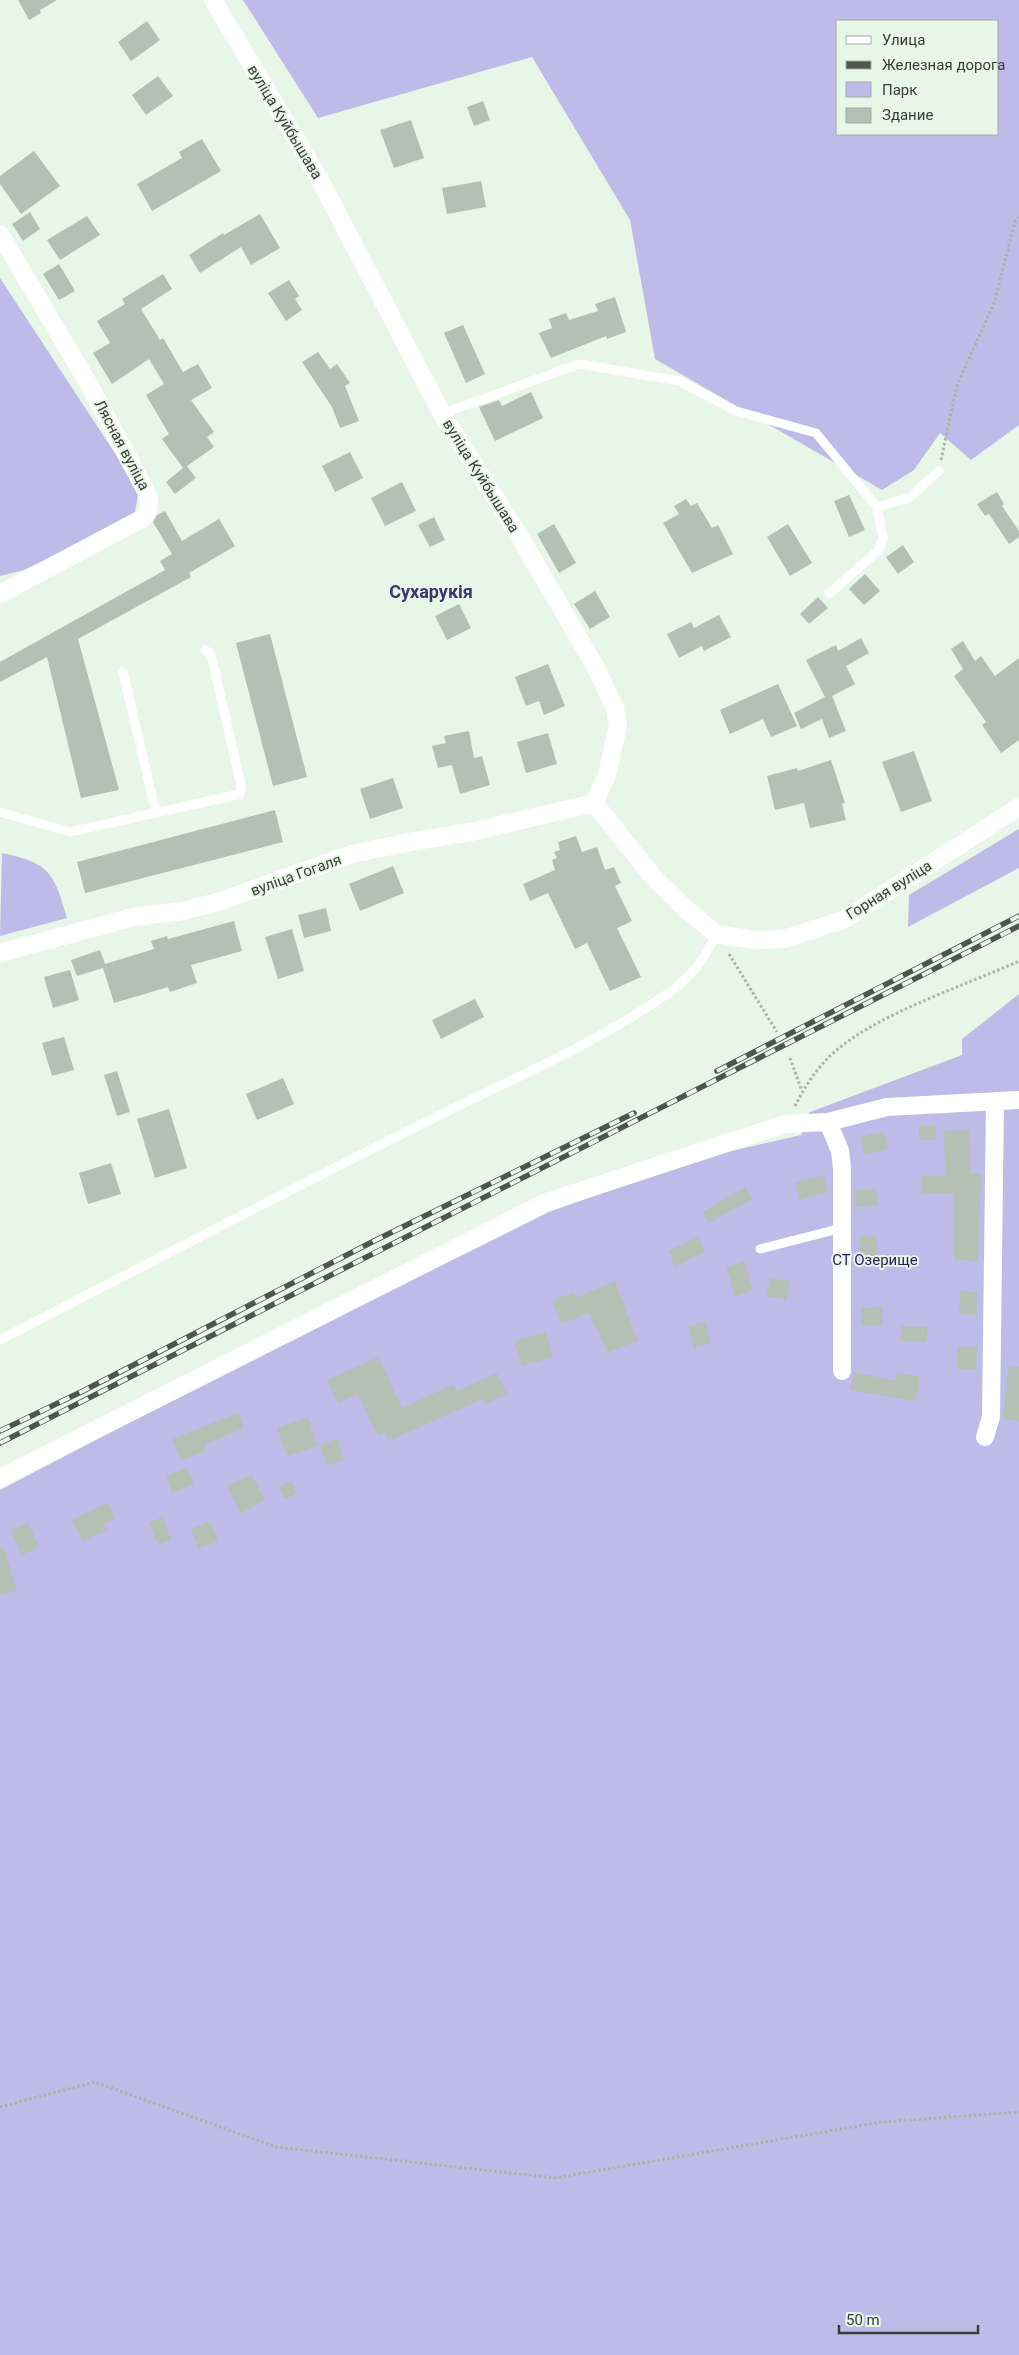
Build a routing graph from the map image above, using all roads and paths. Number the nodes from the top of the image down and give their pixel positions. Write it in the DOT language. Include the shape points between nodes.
graph roads {
  1 [pos="213,0"];
  2 [pos="1019,217"];
  3 [pos="0,234"];
  4 [pos="442,414"];
  5 [pos="939,471"];
  6 [pos="877,507"];
  7 [pos="0,594"];
  8 [pos="829,594"];
  9 [pos="205,650"];
  10 [pos="123,672"];
  11 [pos="594,803"];
  12 [pos="1019,807"];
  13 [pos="0,812"];
  14 [pos="156,813"];
  15 [pos="716,934"];
  16 [pos="0,953"];
  17 [pos="1019,961"];
  18 [pos="777,1032"];
  19 [pos="790,1058"];
  20 [pos="803,1092"];
  21 [pos="1019,1100"];
  22 [pos="995,1101"];
  23 [pos="820,1122"];
  24 [pos="785,1124"];
  25 [pos="842,1228"];
  26 [pos="760,1249"];
  27 [pos="0,1340"];
  28 [pos="842,1371"];
  29 [pos="985,1437"];
  30 [pos="0,1478"];
  31 [pos="0,2107"];
  32 [pos="1019,2112"];
  1 -- 4 [label="street, вуліца Куйбышава" via="320,180"];
  2 -- 5 [label="path" via="994,303 957,385"];
  3 -- 7 [label="street, Лясная вуліца" via="91,388 149,497 148,510 143,518"];
  4 -- 6 [label="lane" via="579,364 678,381 736,411 816,433"];
  4 -- 11 [label="street, вуліца Куйбышава" via="525,546 595,666 615,708 618,726 611,758"];
  5 -- 6 [label="lane" via="909,498"];
  6 -- 8 [label="lane" via="883,538 879,550"];
  9 -- 14 [label="lane" via="211,654 241,785 240,794"];
  10 -- 14 [label="lane"];
  11 -- 15 [label="street" via="655,879"];
  11 -- 16 [label="street, вуліца Гогаля" via="472,832 352,854 221,901 183,911 133,917"];
  12 -- 15 [label="street, Горная вуліца" via="845,919 784,939 755,940"];
  13 -- 14 [label="lane" via="70,832"];
  15 -- 18 [label="path"];
  15 -- 27 [label="lane" via="706,957 688,977 601,1035"];
  17 -- 20 [label="path" via="905,1010 856,1035 826,1059"];
  19 -- 20 [label="path"];
  20 -- 24 [label="path"];
  21 -- 22 [label="street"];
  22 -- 23 [label="street" via="888,1107"];
  22 -- 29 [label="street" via="991,1417"];
  23 -- 24 [label="street"];
  23 -- 25 [label="street" via="840,1151"];
  24 -- 30 [label="street" via="547,1202"];
  25 -- 26 [label="lane"];
  25 -- 28 [label="street"];
  31 -- 32 [label="path" via="95,2082 276,2147 554,2178 881,2122"];
}
